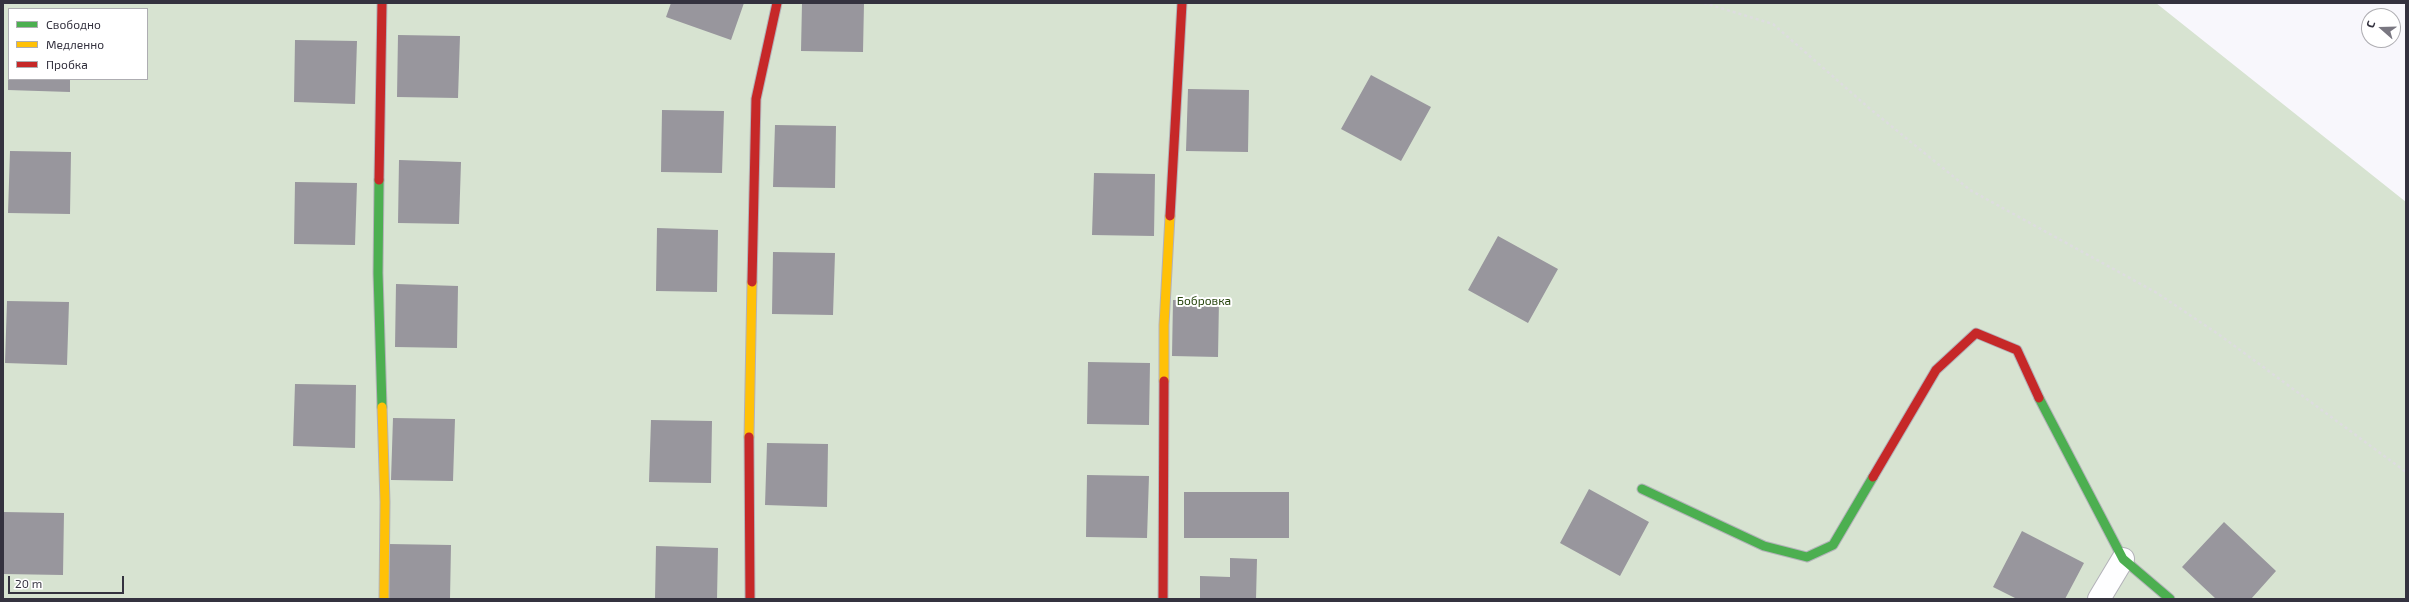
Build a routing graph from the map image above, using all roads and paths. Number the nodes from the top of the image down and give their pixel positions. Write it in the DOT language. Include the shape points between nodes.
graph roads {
  1 [pos="382,3"];
  2 [pos="777,3"];
  3 [pos="1182,3"];
  4 [pos="1704,3"];
  5 [pos="2406,472"];
  6 [pos="1642,490"];
  7 [pos="2123,559"];
  8 [pos="384,599"];
  9 [pos="750,599"];
  10 [pos="1162,599"];
  11 [pos="2100,599"];
  12 [pos="2170,599"];
  1 -- 8 [label="street" via="378,272 385,502"];
  2 -- 9 [label="street" via="756,99 749,385"];
  3 -- 10 [label="street" via="1164,325"];
  4 -- 5 [label="path" via="1773,24 1869,108 1970,190 2157,292"];
  6 -- 7 [label="street" via="1764,546 1807,557 1833,545 1936,370 1976,333 2017,350 2034,389"];
  7 -- 11 [label="street"];
  7 -- 12 [label="street"];
}
